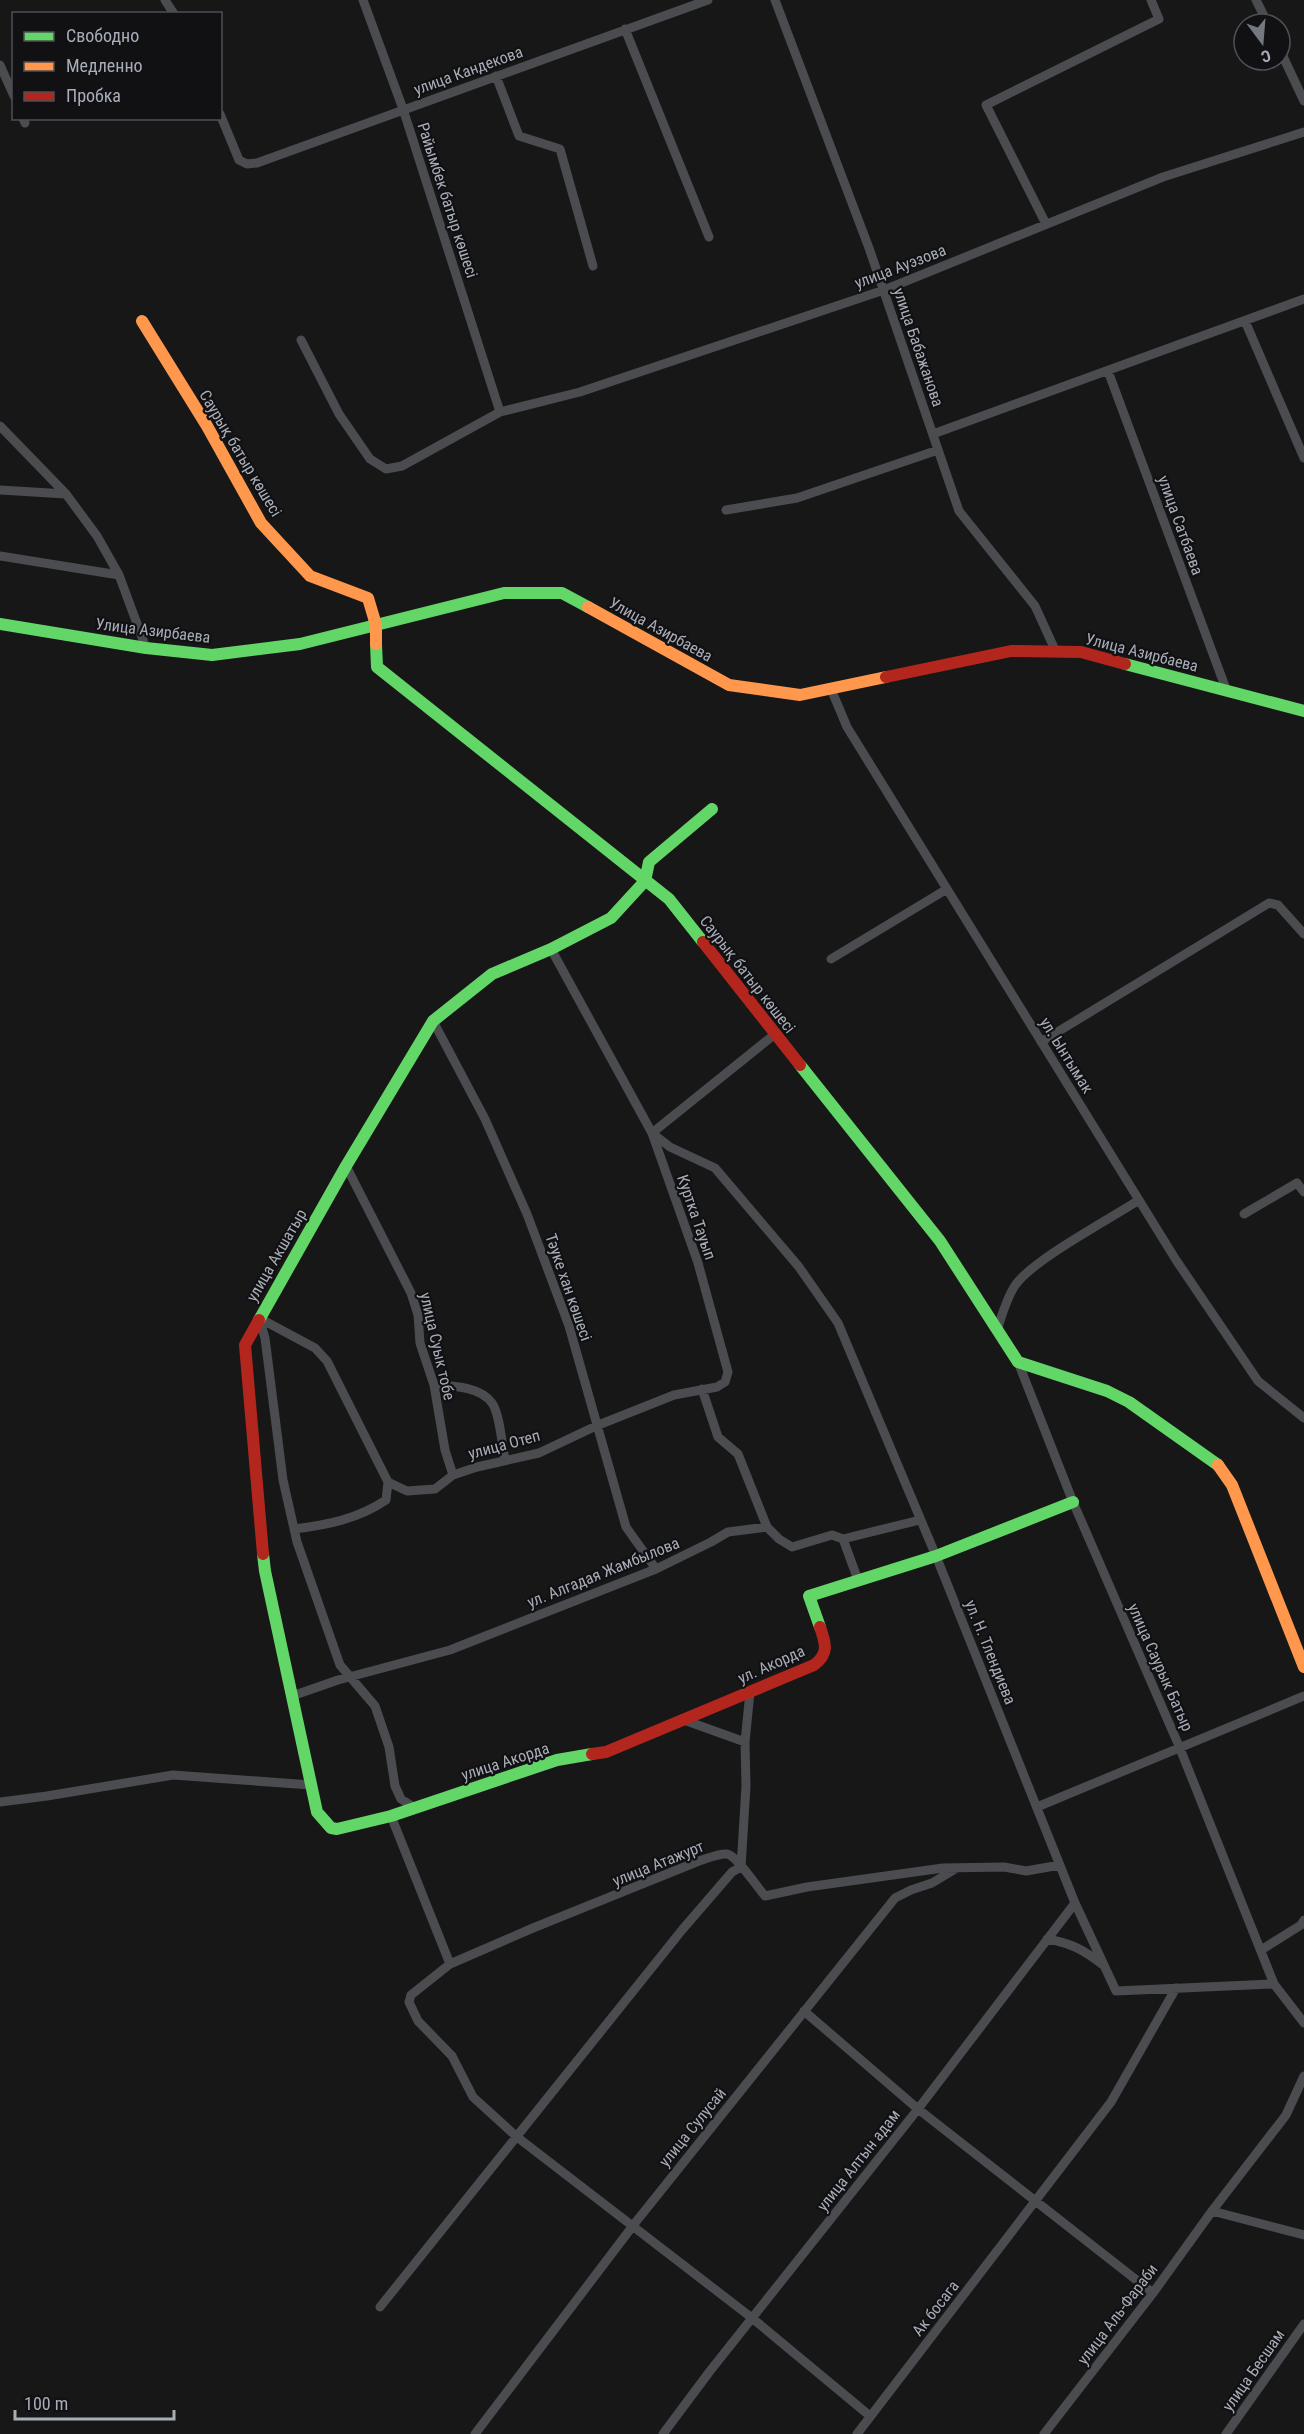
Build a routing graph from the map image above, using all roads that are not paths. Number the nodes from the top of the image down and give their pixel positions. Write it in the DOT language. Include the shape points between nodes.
graph roads {
  1 [pos="363,0"];
  2 [pos="708,0"];
  3 [pos="775,0"];
  4 [pos="1151,0"];
  5 [pos="625,29"];
  6 [pos="0,65"];
  7 [pos="1291,72"];
  8 [pos="496,76"];
  9 [pos="12,92"];
  10 [pos="1304,100"];
  11 [pos="403,109"];
  12 [pos="222,119"];
  13 [pos="1304,132"];
  14 [pos="1046,224"];
  15 [pos="709,237"];
  16 [pos="593,266"];
  17 [pos="884,290"];
  18 [pos="1304,299"];
  19 [pos="142,321"];
  20 [pos="1245,321"];
  21 [pos="301,340"];
  22 [pos="1108,370"];
  23 [pos="500,412"];
  24 [pos="0,426"];
  25 [pos="933,434"];
  26 [pos="938,450"];
  27 [pos="1304,458"];
  28 [pos="0,490"];
  29 [pos="66,494"];
  30 [pos="726,510"];
  31 [pos="0,556"];
  32 [pos="119,575"];
  33 [pos="0,624"];
  34 [pos="376,625"];
  35 [pos="146,648"];
  36 [pos="1056,652"];
  37 [pos="831,689"];
  38 [pos="1226,689"];
  39 [pos="1304,711"];
  40 [pos="712,809"];
  41 [pos="645,881"];
  42 [pos="947,889"];
  43 [pos="1304,934"];
  44 [pos="551,949"];
  45 [pos="831,959"];
  46 [pos="433,1021"];
  47 [pos="775,1034"];
  48 [pos="1041,1042"];
  49 [pos="652,1133"];
  50 [pos="346,1166"];
  51 [pos="1301,1180"];
  52 [pos="1304,1192"];
  53 [pos="1139,1200"];
  54 [pos="1244,1214"];
  55 [pos="259,1318"];
  56 [pos="997,1330"];
  57 [pos="1018,1362"];
  58 [pos="434,1385"];
  59 [pos="702,1389"];
  60 [pos="1304,1418"];
  61 [pos="596,1426"];
  62 [pos="505,1460"];
  63 [pos="453,1475"];
  64 [pos="388,1482"];
  65 [pos="1073,1502"];
  66 [pos="920,1520"];
  67 [pos="767,1527"];
  68 [pos="294,1529"];
  69 [pos="843,1539"];
  70 [pos="936,1556"];
  71 [pos="656,1569"];
  72 [pos="858,1580"];
  73 [pos="1304,1667"];
  74 [pos="349,1677"];
  75 [pos="750,1692"];
  76 [pos="292,1696"];
  77 [pos="1304,1696"];
  78 [pos="681,1719"];
  79 [pos="745,1742"];
  80 [pos="1179,1746"];
  81 [pos="311,1785"];
  82 [pos="0,1802"];
  83 [pos="1037,1807"];
  84 [pos="415,1808"];
  85 [pos="391,1816"];
  86 [pos="337,1829"];
  87 [pos="1060,1865"];
  88 [pos="741,1867"];
  89 [pos="957,1867"];
  90 [pos="1075,1903"];
  91 [pos="1304,1920"];
  92 [pos="1047,1939"];
  93 [pos="1261,1950"];
  94 [pos="450,1964"];
  95 [pos="1105,1966"];
  96 [pos="1274,1984"];
  97 [pos="1176,1988"];
  98 [pos="804,2011"];
  99 [pos="1304,2023"];
  100 [pos="1304,2076"];
  101 [pos="918,2109"];
  102 [pos="517,2137"];
  103 [pos="1037,2200"];
  104 [pos="1212,2211"];
  105 [pos="632,2227"];
  106 [pos="1304,2235"];
  107 [pos="1153,2293"];
  108 [pos="380,2307"];
  109 [pos="752,2318"];
  110 [pos="1304,2324"];
  111 [pos="870,2416"];
  112 [pos="475,2434"];
  113 [pos="663,2434"];
  114 [pos="857,2434"];
  115 [pos="1044,2434"];
  116 [pos="1226,2434"];
  1 -- 11 [label="street, Райымбек батыр көшесі"];
  2 -- 5 [label="street, улица Кандекова"];
  3 -- 17 [label="street, улица Бабажанова"];
  4 -- 14 [label="street" via="1159,19 986,105"];
  5 -- 8 [label="street, улица Кандекова"];
  5 -- 15 [label="street"];
  6 -- 9 [label="street"];
  7 -- 10 [label="street"];
  8 -- 11 [label="street, улица Кандекова"];
  8 -- 16 [label="street" via="519,136 560,149"];
  11 -- 12 [label="street, улица Кандекова" via="247,164 239,160"];
  11 -- 23 [label="street, Райымбек батыр көшесі"];
  13 -- 14 [label="street, улица Ауэзова" via="1163,177"];
  14 -- 17 [label="street, улица Ауэзова"];
  17 -- 23 [label="street, улица Ауэзова" via="580,392"];
  17 -- 25 [label="street, улица Бабажанова"];
  18 -- 20 [label="street"];
  19 -- 34 [label="street, Саурық батыр көшесі" via="261,523 310,576 368,598"];
  20 -- 22 [label="street"];
  20 -- 27 [label="street"];
  21 -- 23 [label="street, улица Ауэзова" via="339,414 370,459 386,469 402,466"];
  22 -- 25 [label="street"];
  22 -- 38 [label="street, улица Сатбаева"];
  24 -- 29 [label="street"];
  25 -- 26 [label="street, улица Бабажанова"];
  26 -- 30 [label="street" via="797,498"];
  26 -- 36 [label="street, улица Бабажанова" via="959,511 1035,606"];
  28 -- 29 [label="street"];
  29 -- 32 [label="street"];
  31 -- 32 [label="street"];
  32 -- 35 [label="street"];
  33 -- 35 [label="street, Улица Азирбаева"];
  34 -- 35 [label="street, Улица Азирбаева" via="300,644 212,655"];
  34 -- 37 [label="street, Улица Азирбаева" via="504,592 561,593 729,685 800,695"];
  34 -- 41 [label="street, Саурық батыр көшесі" via="377,667"];
  36 -- 37 [label="street, Улица Азирбаева" via="1011,651"];
  36 -- 38 [label="street, Улица Азирбаева" via="1081,652"];
  37 -- 42 [label="street, ул. Ынтымак" via="847,727"];
  38 -- 39 [label="street, Улица Азирбаева"];
  40 -- 41 [label="street, улица Акшатыр" via="650,862"];
  41 -- 44 [label="street, улица Акшатыр" via="611,918"];
  41 -- 47 [label="street, Саурық батыр көшесі" via="669,899"];
  42 -- 45 [label="street"];
  42 -- 48 [label="street, ул. Ынтымак"];
  43 -- 48 [label="street" via="1278,904 1269,903"];
  44 -- 46 [label="street, улица Акшатыр" via="492,974"];
  44 -- 49 [label="street, Куртка Тауып"];
  46 -- 50 [label="street, улица Акшатыр"];
  46 -- 61 [label="street, Тәуке хан көшесі" via="485,1119 527,1214 569,1326"];
  47 -- 49 [label="street"];
  47 -- 56 [label="street, Саурық батыр көшесі" via="940,1241"];
  48 -- 53 [label="street, ул. Ынтымак"];
  49 -- 59 [label="street, Куртка Тауып" via="698,1263 728,1372 725,1382"];
  49 -- 66 [label="street, ул. Н. Тлендиева" via="670,1147 715,1168 799,1267 838,1323"];
  50 -- 55 [label="street, улица Акшатыр"];
  50 -- 58 [label="street, улица Суык тобе" via="411,1293 420,1343"];
  51 -- 52 [label="street"];
  51 -- 54 [label="street"];
  53 -- 56 [label="street" via="1031,1268 1015,1286"];
  53 -- 60 [label="street, ул. Ынтымак" via="1258,1381"];
  55 -- 64 [label="street" via="315,1348 327,1361"];
  55 -- 68 [label="street"];
  55 -- 76 [label="street, улица Акшатыр" via="245,1345 265,1571"];
  56 -- 57 [label="street, Саурық батыр көшесі"];
  57 -- 65 [label="street, улица Саурык Батыр"];
  57 -- 73 [label="street" via="1129,1402 1222,1468"];
  58 -- 62 [label="street" via="479,1392 492,1403"];
  58 -- 63 [label="street, улица Суык тобе" via="444,1450"];
  59 -- 61 [label="street, Куртка Тауып" via="675,1395"];
  59 -- 67 [label="street" via="718,1437 738,1454"];
  61 -- 62 [label="street, улица Отеп" via="539,1453"];
  61 -- 71 [label="street, Тәуке хан көшесі" via="626,1527"];
  62 -- 63 [label="street, улица Отеп"];
  63 -- 64 [label="street, улица Отеп" via="435,1489 406,1491"];
  64 -- 68 [label="street" via="386,1500 370,1511 329,1524"];
  65 -- 70 [label="street, ул. Акорда"];
  65 -- 80 [label="street, улица Саурык Батыр"];
  66 -- 69 [label="street"];
  66 -- 70 [label="street, ул. Н. Тлендиева"];
  67 -- 69 [label="street" via="792,1546 832,1535"];
  67 -- 71 [label="street, ул. Алгадая Жамбылова" via="728,1532"];
  68 -- 74 [label="street" via="340,1665"];
  69 -- 72 [label="street"];
  70 -- 72 [label="street, ул. Акорда"];
  70 -- 83 [label="street, ул. Н. Тлендиева"];
  71 -- 74 [label="street, ул. Алгадая Жамбылова" via="450,1650"];
  72 -- 75 [label="street, ул. Акорда" via="810,1596 826,1646 825,1655 814,1665"];
  74 -- 76 [label="street, ул. Алгадая Жамбылова"];
  74 -- 84 [label="street" via="375,1706 389,1746 400,1799"];
  75 -- 78 [label="street, ул. Акорда"];
  75 -- 79 [label="street"];
  76 -- 81 [label="street, улица Акшатыр"];
  77 -- 80 [label="street"];
  78 -- 79 [label="street"];
  78 -- 84 [label="street, улица Акорда" via="606,1752 557,1760"];
  79 -- 88 [label="street"];
  80 -- 83 [label="street"];
  80 -- 93 [label="street, улица Саурык Батыр"];
  81 -- 82 [label="street" via="172,1775"];
  81 -- 86 [label="street, улица Акшатыр" via="317,1812 331,1828"];
  83 -- 87 [label="street, ул. Н. Тлендиева"];
  84 -- 85 [label="street, улица Акорда"];
  85 -- 86 [label="street, улица Акорда"];
  85 -- 94 [label="street"];
  87 -- 89 [label="street, улица Атажурт" via="1026,1871"];
  87 -- 90 [label="street, ул. Н. Тлендиева"];
  88 -- 89 [label="street, улица Атажурт" via="765,1896"];
  88 -- 94 [label="street, улица Атажурт" via="735,1857 726,1854 699,1861"];
  88 -- 102 [label="street" via="732,1872 682,1930"];
  89 -- 98 [label="street, улица Сулусай" via="896,1898"];
  90 -- 92 [label="street, улица Алтын адам"];
  90 -- 95 [label="street, ул. Н. Тлендиева"];
  91 -- 93 [label="street"];
  92 -- 95 [label="street" via="1068,1943"];
  92 -- 101 [label="street, улица Алтын адам"];
  93 -- 96 [label="street, улица Саурык Батыр"];
  94 -- 102 [label="street, улица Атажурт" via="411,1995 409,2002 418,2021 452,2056 473,2097"];
  95 -- 97 [label="street, ул. Н. Тлендиева" via="1116,1991"];
  96 -- 97 [label="street"];
  96 -- 99 [label="street, улица Саурык Батыр"];
  97 -- 103 [label="street, Ак босага" via="1111,2102"];
  98 -- 101 [label="street"];
  98 -- 105 [label="street, улица Сулусай"];
  100 -- 104 [label="street, улица Аль-Фараби" via="1286,2115"];
  101 -- 103 [label="street"];
  101 -- 109 [label="street, улица Алтын адам"];
  102 -- 105 [label="street"];
  102 -- 108 [label="street"];
  103 -- 107 [label="street"];
  103 -- 111 [label="street, Ак босага"];
  104 -- 106 [label="street"];
  104 -- 107 [label="street, улица Аль-Фараби"];
  105 -- 109 [label="street"];
  105 -- 112 [label="street, улица Сулусай"];
  107 -- 115 [label="street, улица Аль-Фараби"];
  109 -- 111 [label="street"];
  109 -- 113 [label="street, улица Алтын адам"];
  110 -- 116 [label="street, улица Бесшам"];
  111 -- 114 [label="street, Ак босага"];
}
